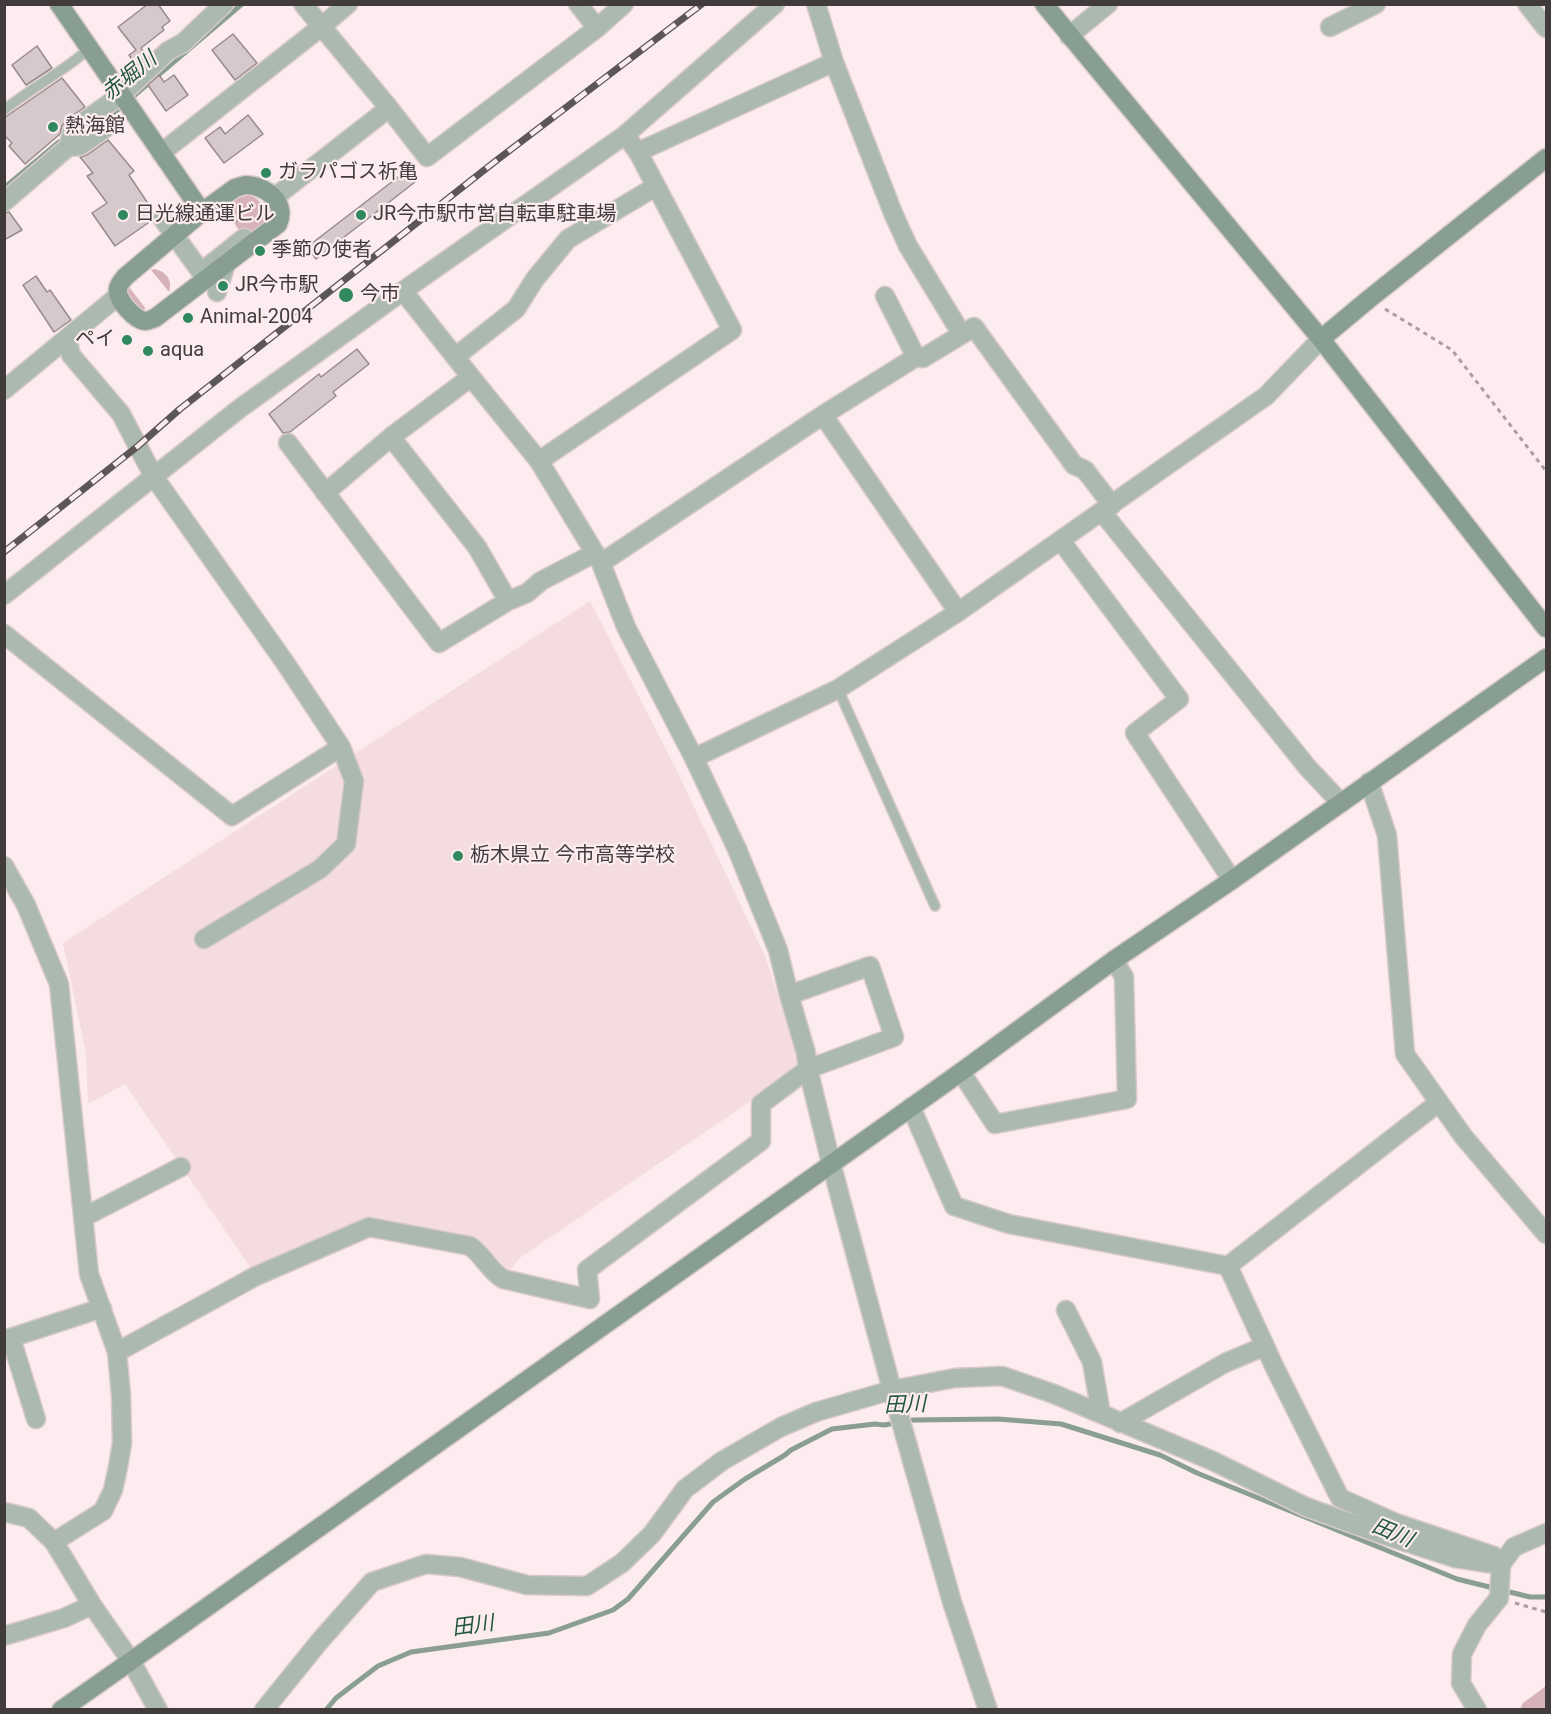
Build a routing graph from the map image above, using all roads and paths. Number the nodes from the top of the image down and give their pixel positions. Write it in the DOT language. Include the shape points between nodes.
graph roads {
  1 [pos="59,4"];
  2 [pos="224,4"];
  3 [pos="303,4"];
  4 [pos="348,4"];
  5 [pos="578,4"];
  6 [pos="624,4"];
  7 [pos="775,4"];
  8 [pos="816,4"];
  9 [pos="1044,4"];
  10 [pos="1108,4"];
  11 [pos="1376,4"];
  12 [pos="1527,4"];
  13 [pos="321,27"];
  14 [pos="1330,27"];
  15 [pos="597,28"];
  16 [pos="1546,28"];
  17 [pos="1069,36"];
  18 [pos="89,49"];
  19 [pos="834,62"];
  20 [pos="122,95"];
  21 [pos="389,108"];
  22 [pos="4,110"];
  23 [pos="111,124"];
  24 [pos="625,135"];
  25 [pos="70,141"];
  26 [pos="638,152"];
  27 [pos="161,153"];
  28 [pos="1546,158"];
  29 [pos="655,187"];
  30 [pos="275,197"];
  31 [pos="4,201"];
  32 [pos="202,212"];
  33 [pos="162,218"];
  34 [pos="174,236"];
  35 [pos="244,238"];
  36 [pos="226,264"];
  37 [pos="201,272"];
  38 [pos="403,291"];
  39 [pos="217,292"];
  40 [pos="118,296"];
  41 [pos="885,296"];
  42 [pos="1368,299"];
  43 [pos="962,333"];
  44 [pos="67,338"];
  45 [pos="1321,339"];
  46 [pos="455,357"];
  47 [pos="916,357"];
  48 [pos="471,377"];
  49 [pos="4,390"];
  50 [pos="823,415"];
  51 [pos="391,437"];
  52 [pos="288,443"];
  53 [pos="539,461"];
  54 [pos="1546,471"];
  55 [pos="153,477"];
  56 [pos="325,493"];
  57 [pos="1107,509"];
  58 [pos="1061,541"];
  59 [pos="598,558"];
  60 [pos="4,595"];
  61 [pos="508,601"];
  62 [pos="958,612"];
  63 [pos="1546,628"];
  64 [pos="4,634"];
  65 [pos="1546,658"];
  66 [pos="838,688"];
  67 [pos="341,747"];
  68 [pos="694,758"];
  69 [pos="1369,782"];
  70 [pos="1341,803"];
  71 [pos="4,866"];
  72 [pos="1232,880"];
  73 [pos="935,906"];
  74 [pos="204,939"];
  75 [pos="1114,960"];
  76 [pos="789,994"];
  77 [pos="808,1069"];
  78 [pos="961,1072"];
  79 [pos="1438,1103"];
  80 [pos="911,1107"];
  81 [pos="831,1163"];
  82 [pos="182,1167"];
  83 [pos="84,1217"];
  84 [pos="1546,1234"];
  85 [pos="1228,1266"];
  86 [pos="102,1308"];
  87 [pos="1066,1310"];
  88 [pos="8,1339"];
  89 [pos="1264,1346"];
  90 [pos="117,1352"];
  91 [pos="892,1390"];
  92 [pos="1101,1414"];
  93 [pos="36,1419"];
  94 [pos="1120,1423"];
  95 [pos="4,1512"];
  96 [pos="1546,1533"];
  97 [pos="54,1542"];
  98 [pos="1503,1562"];
  99 [pos="1499,1598"];
  100 [pos="92,1605"];
  101 [pos="1546,1612"];
  102 [pos="4,1636"];
  103 [pos="131,1661"];
  104 [pos="61,1710"];
  105 [pos="159,1710"];
  106 [pos="264,1710"];
  107 [pos="988,1710"];
  108 [pos="1477,1710"];
  1 -- 18 [label="street"];
  2 -- 20 [label="street"];
  3 -- 13 [label="street"];
  4 -- 13 [label="street"];
  5 -- 15 [label="street"];
  6 -- 15 [label="street"];
  7 -- 24 [label="street"];
  8 -- 19 [label="street"];
  9 -- 17 [label="street"];
  10 -- 17 [label="street"];
  11 -- 14 [label="street"];
  12 -- 16 [label="street"];
  13 -- 21 [label="street"];
  13 -- 27 [label="street"];
  15 -- 21 [label="street" via="427,157"];
  17 -- 45 [label="street"];
  18 -- 20 [label="street"];
  18 -- 22 [label="lane"];
  19 -- 26 [label="street"];
  19 -- 43 [label="street" via="908,246"];
  20 -- 25 [label="street"];
  20 -- 27 [label="street"];
  21 -- 30 [label="street"];
  23 -- 25 [label="street" via="80,146"];
  24 -- 26 [label="street"];
  24 -- 38 [label="street"];
  25 -- 31 [label="street"];
  26 -- 29 [label="street"];
  27 -- 32 [label="street"];
  28 -- 42 [label="street"];
  29 -- 46 [label="street" via="568,239 516,309"];
  29 -- 53 [label="street" via="732,330"];
  30 -- 32 [label="street" via="266,189 245,185"];
  30 -- 36 [label="street" via="281,211 278,224"];
  32 -- 34 [label="street"];
  33 -- 34 [label="street"];
  34 -- 37 [label="street"];
  34 -- 40 [label="street" via="125,277 118,287"];
  35 -- 37 [label="street"];
  36 -- 37 [label="street"];
  36 -- 39 [label="street"];
  36 -- 40 [label="street" via="155,318 145,321 136,318"];
  38 -- 46 [label="street"];
  38 -- 55 [label="street" via="239,409"];
  40 -- 44 [label="street"];
  41 -- 47 [label="street"];
  42 -- 45 [label="street"];
  42 -- 54 [label="path" via="1452,350"];
  43 -- 47 [label="street" via="923,358"];
  43 -- 57 [label="street" via="974,327 1074,465 1085,470"];
  44 -- 49 [label="street"];
  44 -- 55 [label="street" via="71,356 121,414"];
  45 -- 57 [label="street" via="1266,396"];
  45 -- 63 [label="street"];
  46 -- 48 [label="street"];
  47 -- 50 [label="street"];
  48 -- 51 [label="street"];
  48 -- 53 [label="street"];
  50 -- 59 [label="street"];
  50 -- 62 [label="street"];
  51 -- 56 [label="street"];
  51 -- 61 [label="street" via="477,547"];
  52 -- 56 [label="street"];
  53 -- 59 [label="street"];
  55 -- 60 [label="street"];
  55 -- 67 [label="street"];
  56 -- 61 [label="street" via="438,643"];
  57 -- 58 [label="street"];
  57 -- 70 [label="street" via="1308,768"];
  58 -- 62 [label="street"];
  58 -- 72 [label="street" via="1179,699 1136,733"];
  59 -- 61 [label="street" via="541,581 527,593"];
  59 -- 68 [label="street" via="626,627"];
  62 -- 66 [label="street"];
  64 -- 67 [label="street" via="232,816"];
  65 -- 69 [label="street"];
  66 -- 68 [label="street"];
  66 -- 73 [label="lane"];
  67 -- 74 [label="street" via="354,781 346,844 320,869"];
  68 -- 76 [label="street" via="778,950"];
  69 -- 70 [label="street"];
  69 -- 79 [label="street" via="1387,835 1405,1054"];
  70 -- 72 [label="street"];
  71 -- 83 [label="street" via="26,905 59,984"];
  72 -- 75 [label="street"];
  75 -- 78 [label="street"];
  75 -- 78 [label="street" via="1124,977 1126,1099 995,1124"];
  76 -- 77 [label="street"];
  76 -- 77 [label="street" via="870,966 894,1038"];
  77 -- 81 [label="street"];
  77 -- 90 [label="street" via="760,1104 761,1140 587,1270 590,1299 503,1279 470,1246 369,1227 256,1276"];
  78 -- 80 [label="street"];
  79 -- 84 [label="street"];
  79 -- 85 [label="street"];
  80 -- 81 [label="street"];
  80 -- 85 [label="street" via="954,1206 1010,1224"];
  81 -- 91 [label="street"];
  81 -- 103 [label="street"];
  82 -- 83 [label="street"];
  83 -- 86 [label="street" via="89,1274"];
  85 -- 89 [label="street"];
  86 -- 88 [label="street"];
  86 -- 90 [label="street"];
  87 -- 92 [label="street" via="1092,1362"];
  88 -- 93 [label="street"];
  89 -- 94 [label="street" via="1225,1363"];
  89 -- 98 [label="street" via="1340,1498"];
  90 -- 97 [label="street" via="122,1443 113,1490 103,1511"];
  91 -- 92 [label="street" via="955,1378 1002,1376"];
  91 -- 106 [label="street" via="816,1412 722,1461 685,1489 652,1534 622,1563 587,1586 527,1585 460,1567 426,1564 372,1582"];
  91 -- 107 [label="street" via="952,1602"];
  92 -- 94 [label="street"];
  94 -- 98 [label="street" via="1213,1461 1306,1507 1455,1558"];
  95 -- 97 [label="street" via="29,1518"];
  96 -- 98 [label="street" via="1514,1547"];
  97 -- 100 [label="street"];
  98 -- 99 [label="street"];
  99 -- 101 [label="path"];
  99 -- 108 [label="street" via="1477,1625 1462,1654 1461,1683"];
  100 -- 102 [label="street"];
  100 -- 103 [label="street"];
  103 -- 104 [label="street"];
  103 -- 105 [label="street"];
}
